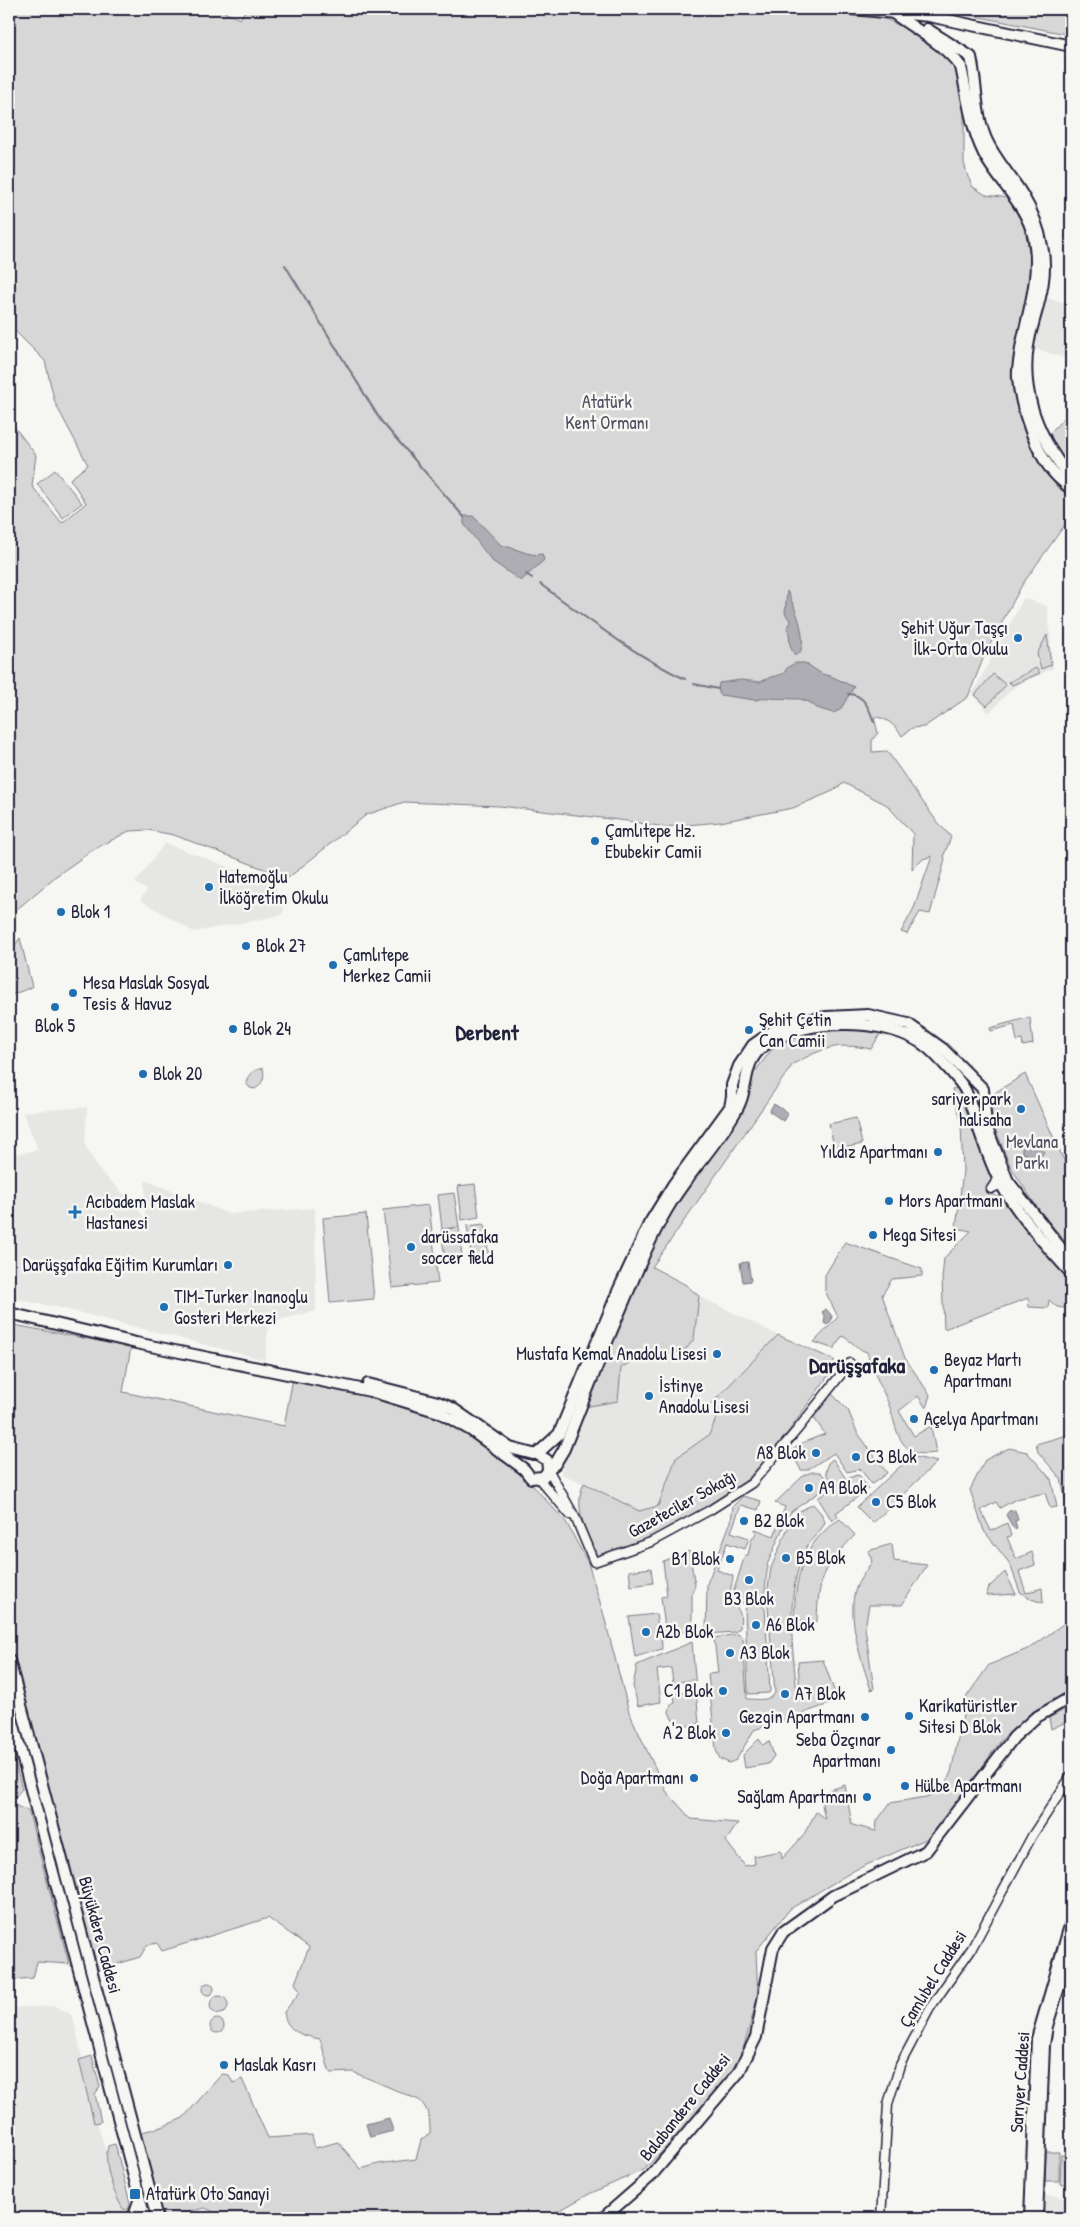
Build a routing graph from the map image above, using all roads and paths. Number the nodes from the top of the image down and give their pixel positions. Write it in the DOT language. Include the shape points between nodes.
graph roads {
  1 [pos="852,9"];
  2 [pos="896,11"];
  3 [pos="922,16"];
  4 [pos="1071,40"];
  5 [pos="1071,46"];
  6 [pos="963,65"];
  7 [pos="1071,479"];
  8 [pos="1071,489"];
  9 [pos="976,1085"];
  10 [pos="966,1094"];
  11 [pos="983,1097"];
  12 [pos="1003,1179"];
  13 [pos="1008,1195"];
  14 [pos="1071,1261"];
  15 [pos="1071,1272"];
  16 [pos="9,1308"];
  17 [pos="9,1313"];
  18 [pos="850,1362"];
  19 [pos="349,1384"];
  20 [pos="535,1454"];
  21 [pos="524,1468"];
  22 [pos="548,1470"];
  23 [pos="538,1479"];
  24 [pos="576,1522"];
  25 [pos="9,1660"];
  26 [pos="1071,1697"];
  27 [pos="9,1707"];
  28 [pos="1071,1776"];
  29 [pos="1071,1922"];
  30 [pos="1071,1948"];
  31 [pos="88,2002"];
  32 [pos="1047,2015"];
  33 [pos="112,2050"];
  34 [pos="140,2200"];
  35 [pos="133,2218"];
  36 [pos="145,2218"];
  37 [pos="157,2218"];
  38 [pos="603,2218"];
  39 [pos="882,2218"];
  40 [pos="1030,2218"];
  41 [pos="1037,2218"];
  1 -- 2 [label="main road"];
  2 -- 3 [label="main road"];
  2 -- 6 [label="main road"];
  3 -- 4 [label="main road"];
  3 -- 5 [label="main road"];
  3 -- 6 [label="main road" via="966,54 960,56"];
  6 -- 7 [label="main road" via="987,140 1023,197 1042,247 1044,277 1028,354 1030,405 1046,444"];
  6 -- 8 [label="main road" via="978,140 988,162 1012,192 1034,239 1036,274 1018,377 1023,404 1043,455 1054,473"];
  9 -- 10 [label="main road" via="971,1085"];
  9 -- 11 [label="main road" via="983,1089"];
  9 -- 20 [label="main road" via="927,1036 908,1024 868,1015 791,1023 753,1045 733,1081 730,1107 649,1224 560,1434"];
  10 -- 11 [label="main road" via="970,1101 976,1102"];
  10 -- 12 [label="main road"];
  10 -- 22 [label="main road" via="927,1047 903,1033 877,1026 805,1028 765,1045 747,1068 739,1108 671,1202 638,1269 564,1449"];
  11 -- 12 [label="main road" via="986,1126"];
  12 -- 13 [label="main road"];
  12 -- 13 [label="street" via="991,1189"];
  12 -- 14 [label="main road"];
  13 -- 15 [label="main road"];
  16 -- 19 [label="main road"];
  17 -- 19 [label="main road" via="136,1343"];
  18 -- 24 [label="street, Gazeteciler Sokağı" via="752,1483 710,1510 651,1542 594,1562"];
  19 -- 20 [label="main road" via="438,1402 510,1448"];
  19 -- 21 [label="main road" via="439,1412"];
  20 -- 21 [label="main road" via="527,1458"];
  20 -- 22 [label="main road" via="547,1460"];
  21 -- 23 [label="main road" via="531,1478"];
  22 -- 23 [label="main road"];
  22 -- 24 [label="street"];
  23 -- 24 [label="street"];
  25 -- 33 [label="main road, Büyükdere Caddesi"];
  26 -- 38 [label="main road, Balabandere Caddesi" via="1035,1718 1014,1737 926,1851 832,1896 783,1932 773,1948 756,2037 739,2072 650,2177"];
  27 -- 31 [label="main road, Büyükdere Caddesi"];
  28 -- 39 [label="street, Çamlıbel Caddesi" via="1032,1836 972,1948 930,2008 900,2065 888,2104"];
  29 -- 32 [label="main road, Sarıyer Caddesi"];
  30 -- 32 [label="main road, Sarıyer Caddesi"];
  31 -- 33 [label="main road" via="95,2006"];
  31 -- 34 [label="main road, Büyükdere Caddesi"];
  32 -- 40 [label="main road, Sarıyer Caddesi" via="1036,2048"];
  32 -- 41 [label="main road, Sarıyer Caddesi"];
  33 -- 37 [label="main road, Büyükdere Caddesi"];
  34 -- 35 [label="main road"];
  34 -- 36 [label="main road, Büyükdere Caddesi"];
}
